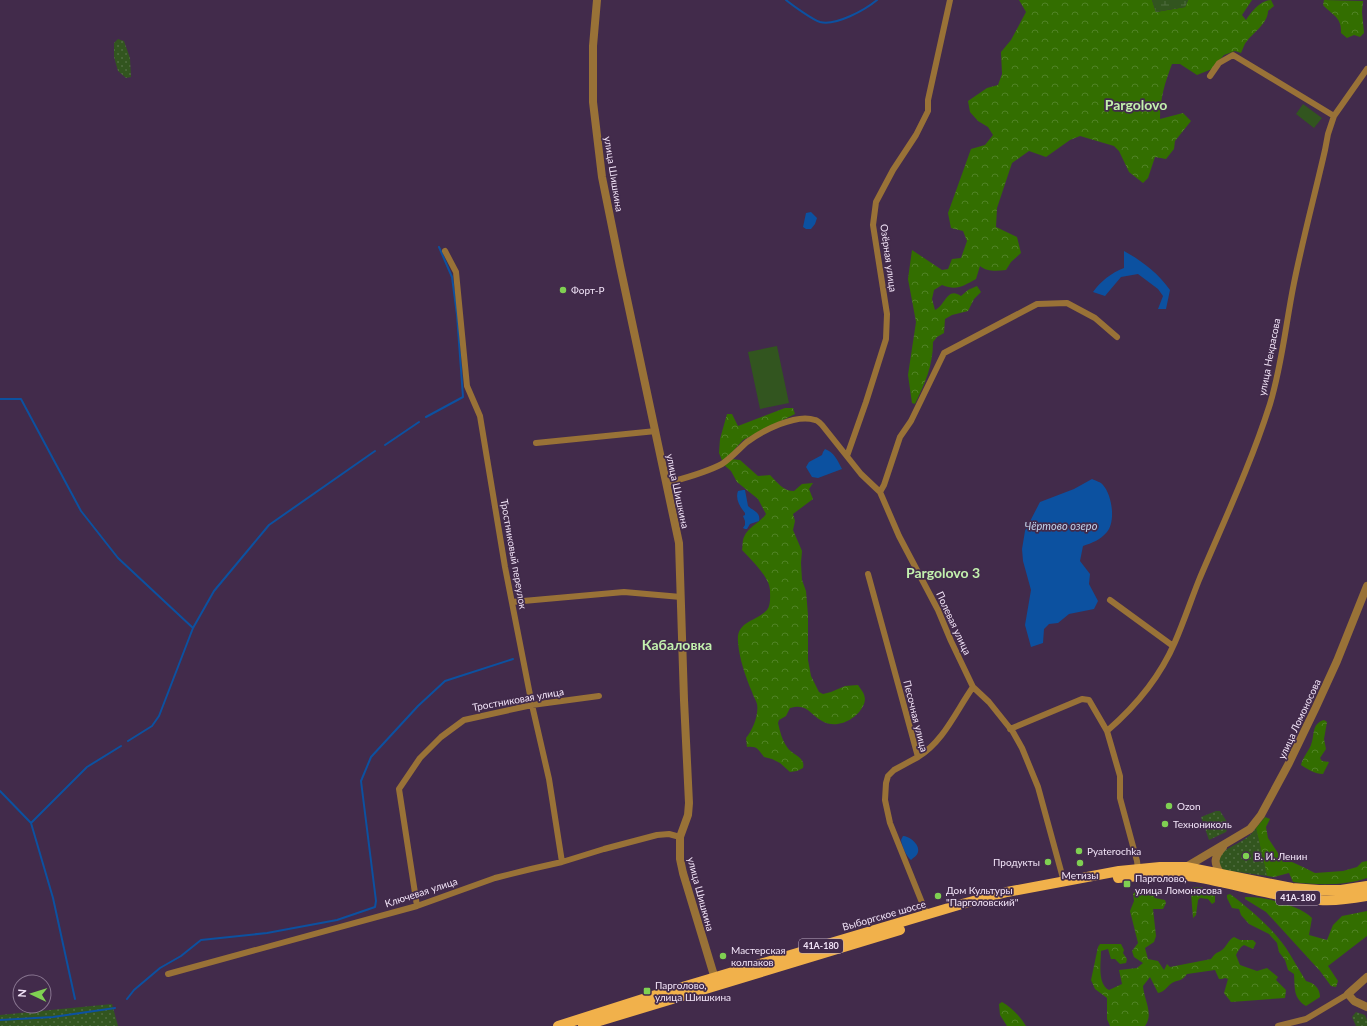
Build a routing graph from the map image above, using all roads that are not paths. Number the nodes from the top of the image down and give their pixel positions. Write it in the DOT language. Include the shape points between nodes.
graph roads {
  1 [pos="597,0"];
  2 [pos="950,0"];
  3 [pos="1367,69"];
  4 [pos="1210,76"];
  5 [pos="1334,116"];
  6 [pos="445,251"];
  7 [pos="1117,337"];
  8 [pos="656,431"];
  9 [pos="536,443"];
  10 [pos="847,456"];
  11 [pos="667,483"];
  12 [pos="880,492"];
  13 [pos="868,574"];
  14 [pos="1367,586"];
  15 [pos="682,597"];
  16 [pos="1110,600"];
  17 [pos="512,602"];
  18 [pos="1173,646"];
  19 [pos="973,688"];
  20 [pos="599,696"];
  21 [pos="532,705"];
  22 [pos="1010,729"];
  23 [pos="1107,731"];
  24 [pos="918,757"];
  25 [pos="680,837"];
  26 [pos="1226,844"];
  27 [pos="562,862"];
  28 [pos="1186,867"];
  29 [pos="1138,869"];
  30 [pos="1221,874"];
  31 [pos="1064,882"];
  32 [pos="1367,886"];
  33 [pos="1367,896"];
  34 [pos="417,906"];
  35 [pos="927,914"];
  36 [pos="168,974"];
  37 [pos="1367,977"];
  38 [pos="716,981"];
  39 [pos="1348,994"];
  40 [pos="1367,1007"];
  41 [pos="1306,1019"];
  42 [pos="558,1026"];
  43 [pos="583,1026"];
  44 [pos="1278,1026"];
  45 [pos="1304,1026"];
  1 -- 8 [label="street, улица Шишкина" via="593,46 594,102 602,177"];
  2 -- 10 [label="street, Озёрная улица" via="928,100 928,111 876,202 873,225 887,314 886,338"];
  3 -- 5 [label="street, улица Некрасова"];
  4 -- 5 [label="street" via="1219,63 1233,55"];
  5 -- 18 [label="street, улица Некрасова" via="1294,281 1270,403 1231,507"];
  6 -- 17 [label="street, Тростниковый переулок" via="456,272 467,386 480,416"];
  7 -- 12 [label="street" via="1095,318 1067,303 1037,304 944,352 900,437"];
  8 -- 9 [label="street"];
  8 -- 11 [label="street, улица Шишкина"];
  10 -- 11 [label="street" via="822,425 815,420 802,418 764,431 722,464"];
  10 -- 12 [label="street"];
  11 -- 15 [label="street, улица Шишкина" via="679,543"];
  12 -- 19 [label="street, Полевая улица"];
  13 -- 24 [label="street, Песочная улица"];
  14 -- 26 [label="street, улица Ломоносова" via="1328,681 1270,800 1250,829"];
  15 -- 17 [label="street" via="624,592"];
  15 -- 25 [label="street, улица Шишкина" via="689,803 688,815"];
  16 -- 18 [label="street"];
  17 -- 21 [label="street, Тростниковый переулок"];
  18 -- 23 [label="street, улица Некрасова" via="1147,692"];
  19 -- 22 [label="street, Полевая улица" via="989,702"];
  19 -- 24 [label="street" via="937,741"];
  20 -- 21 [label="street, Тростниковая улица"];
  21 -- 27 [label="street, Тростниковый переулок" via="550,779"];
  21 -- 34 [label="street, Тростниковая улица" via="464,720 441,737 420,758 399,789"];
  22 -- 23 [label="street" via="1082,699 1090,700"];
  22 -- 31 [label="street, Полевая улица" via="1022,748 1038,787"];
  23 -- 29 [label="street" via="1120,776 1120,798"];
  24 -- 35 [label="street, Песочная улица" via="888,776 885,800 890,823"];
  25 -- 27 [label="street, Ключевая улица" via="669,834 657,835"];
  25 -- 38 [label="street, улица Шишкина" via="683,873"];
  26 -- 28 [label="street, улица Ломоносова"];
  26 -- 30 [label="street, улица Ломоносова" via="1215,859"];
  27 -- 34 [label="street, Ключевая улица" via="495,878"];
  28 -- 29 [label="main road, Выборгское шоссе / 41А-180"];
  28 -- 30 [label="main road, Выборгское шоссе / 41А-180"];
  29 -- 31 [label="main road, Выборгское шоссе / 41А-180"];
  30 -- 32 [label="main road, Выборгское шоссе / 41А-180" via="1292,888 1342,890"];
  31 -- 35 [label="main road, Выборгское шоссе / 41А-180" via="1007,892"];
  33 -- 38 [label="main road, Выборгское шоссе / 41А-180" via="1318,900 1283,896 1196,877 1160,875 1120,878 1010,898"];
  34 -- 36 [label="street, Ключевая улица"];
  35 -- 38 [label="main road, Выборгское шоссе / 41А-180"];
  37 -- 39 [label="street"];
  38 -- 42 [label="main road, Выборгское шоссе / 41А-180" via="649,996"];
  38 -- 43 [label="main road, Выборгское шоссе / 41А-180"];
  39 -- 40 [label="street" via="1354,1001"];
  39 -- 41 [label="street"];
  41 -- 44 [label="street"];
  41 -- 45 [label="street"];
}
